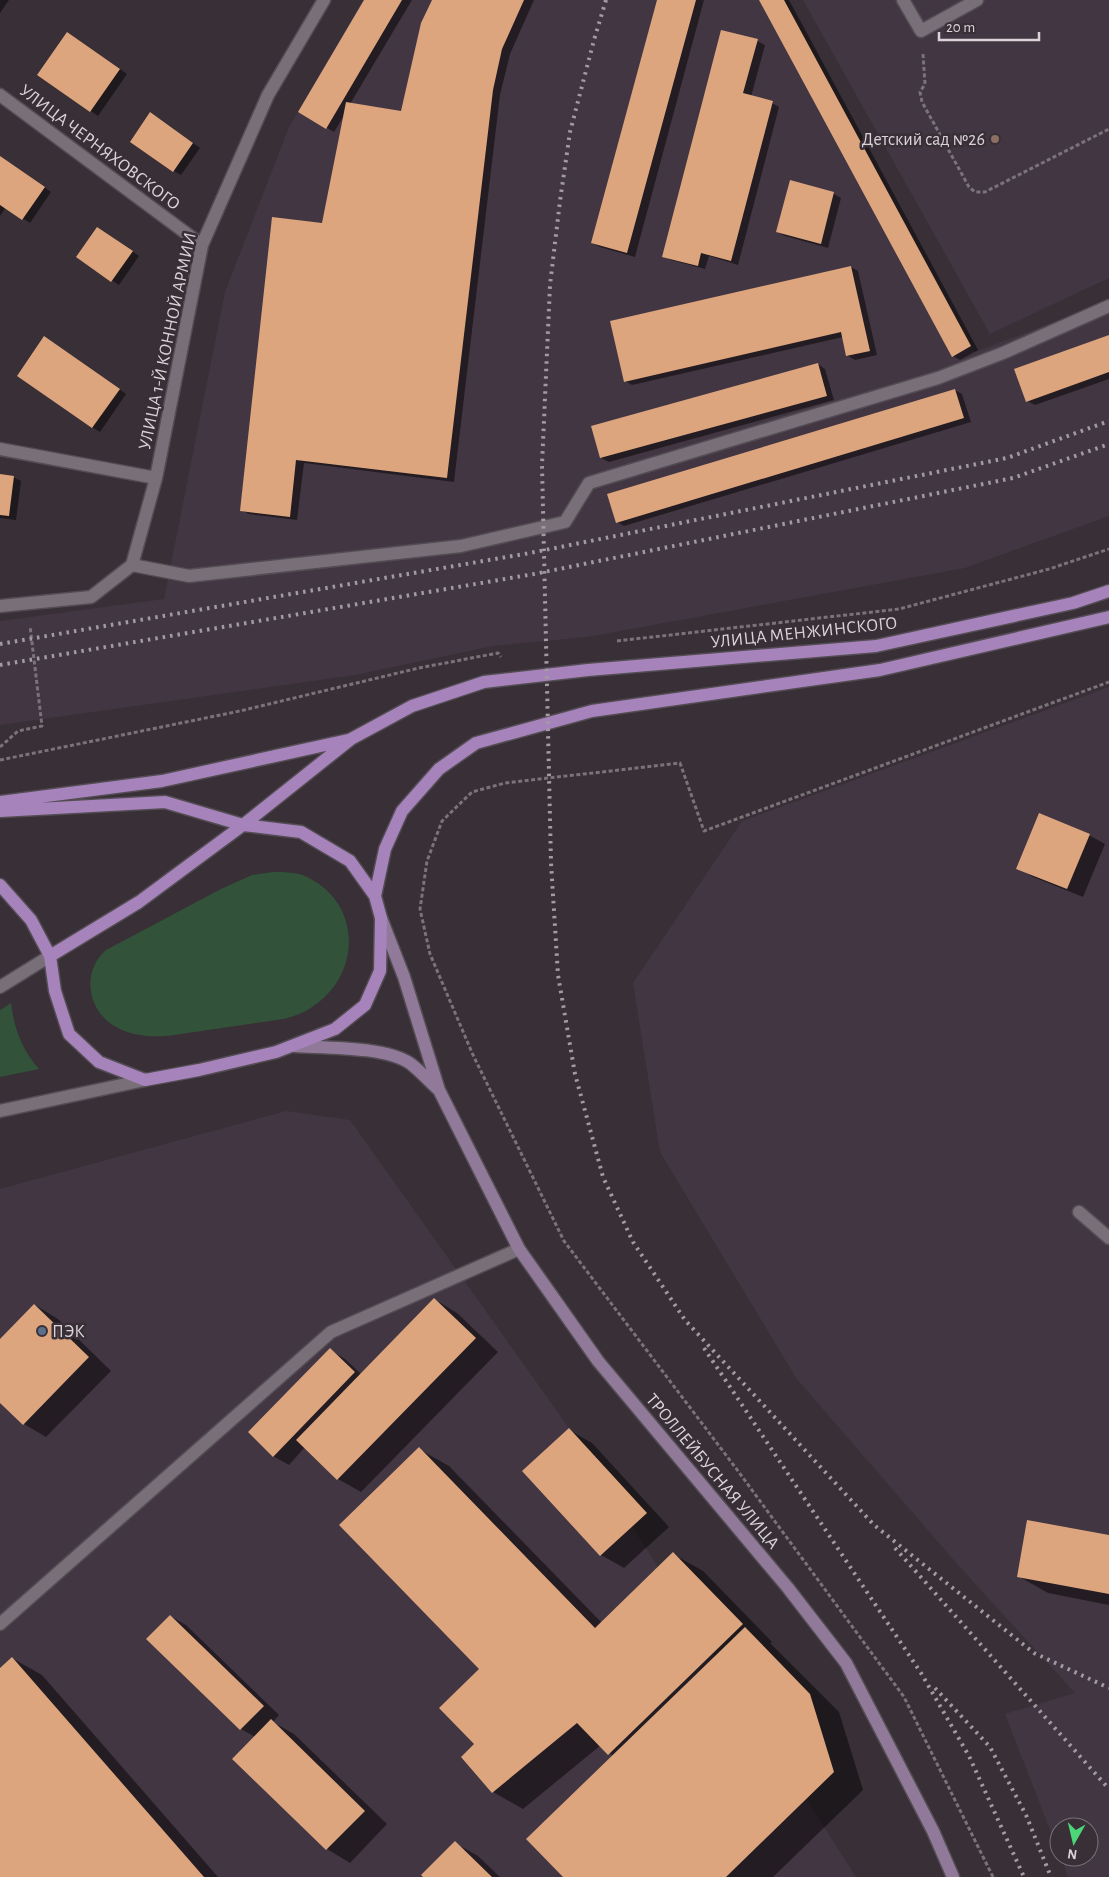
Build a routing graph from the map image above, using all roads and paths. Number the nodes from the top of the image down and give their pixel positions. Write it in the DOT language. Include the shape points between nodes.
graph roads {
  1 [pos="324,0"];
  2 [pos="903,0"];
  3 [pos="976,0"];
  4 [pos="921,31"];
  5 [pos="0,95"];
  6 [pos="1109,129"];
  7 [pos="202,245"];
  8 [pos="1109,306"];
  9 [pos="0,449"];
  10 [pos="156,478"];
  11 [pos="1109,549"];
  12 [pos="132,565"];
  13 [pos="1109,591"];
  14 [pos="27,603"];
  15 [pos="0,606"];
  16 [pos="1109,617"];
  17 [pos="588,670"];
  18 [pos="520,678"];
  19 [pos="1109,682"];
  20 [pos="350,739"];
  21 [pos="0,747"];
  22 [pos="0,760"];
  23 [pos="0,802"];
  24 [pos="0,812"];
  25 [pos="243,825"];
  26 [pos="0,885"];
  27 [pos="375,896"];
  28 [pos="381,918"];
  29 [pos="50,956"];
  30 [pos="0,987"];
  31 [pos="294,1046"];
  32 [pos="145,1080"];
  33 [pos="439,1090"];
  34 [pos="0,1111"];
  35 [pos="1079,1212"];
  36 [pos="1109,1238"];
  37 [pos="519,1249"];
  38 [pos="0,1624"];
  39 [pos="954,1877"];
  40 [pos="993,1877"];
  1 -- 7 [label="street, УЛИЦА 1-Й КОННОЙ АРМИИ" via="268,95"];
  2 -- 4 [label="street"];
  3 -- 4 [label="street"];
  4 -- 6 [label="path" via="926,84 920,92 922,102 969,187 976,192 985,192"];
  5 -- 7 [label="street, УЛИЦА ЧЕРНЯХОВСКОГО"];
  7 -- 10 [label="street, УЛИЦА 1-Й КОННОЙ АРМИИ"];
  8 -- 12 [label="street" via="938,378 589,483 565,522 461,546 189,576"];
  9 -- 10 [label="street"];
  10 -- 12 [label="street, УЛИЦА 1-Й КОННОЙ АРМИИ"];
  11 -- 17 [label="path" via="1049,569 899,608 599,644"];
  12 -- 14 [label="street" via="91,597"];
  13 -- 17 [label="main road, УЛИЦА МЕНЖИНСКОГО" via="1073,603 876,646"];
  14 -- 15 [label="street"];
  14 -- 21 [label="path" via="42,726 18,731"];
  16 -- 27 [label="main road" via="880,670 592,712 476,743 439,769 402,811 385,849"];
  17 -- 18 [label="main road, УЛИЦА МЕНЖИНСКОГО"];
  18 -- 20 [label="main road, УЛИЦА МЕНЖИНСКОГО" via="484,682 412,706"];
  18 -- 22 [label="path" via="498,653 419,668 240,711"];
  19 -- 40 [label="path" via="704,831 680,763 505,783 472,792 442,821 427,861 420,909 430,954 473,1055 564,1241 904,1696"];
  20 -- 23 [label="main road" via="162,781"];
  20 -- 25 [label="main road"];
  24 -- 25 [label="main road" via="165,802"];
  25 -- 27 [label="main road" via="301,832 350,860"];
  25 -- 29 [label="main road" via="138,902"];
  26 -- 29 [label="main road" via="31,920"];
  27 -- 28 [label="main road"];
  28 -- 31 [label="main road" via="380,971 365,1006 335,1029"];
  28 -- 33 [label="main road, ТРОЛЛЕЙБУСНАЯ УЛИЦА" via="404,977"];
  29 -- 30 [label="street"];
  29 -- 32 [label="main road" via="55,991 69,1034 99,1062"];
  31 -- 32 [label="main road"];
  31 -- 33 [label="main road, ТРОЛЛЕЙБУСНАЯ УЛИЦА" via="386,1054 409,1063"];
  32 -- 34 [label="street"];
  33 -- 37 [label="main road, ТРОЛЛЕЙБУСНАЯ УЛИЦА"];
  35 -- 36 [label="street"];
  37 -- 38 [label="street" via="331,1332"];
  37 -- 39 [label="main road, ТРОЛЛЕЙБУСНАЯ УЛИЦА" via="598,1361 788,1588 846,1663 934,1830"];
}
